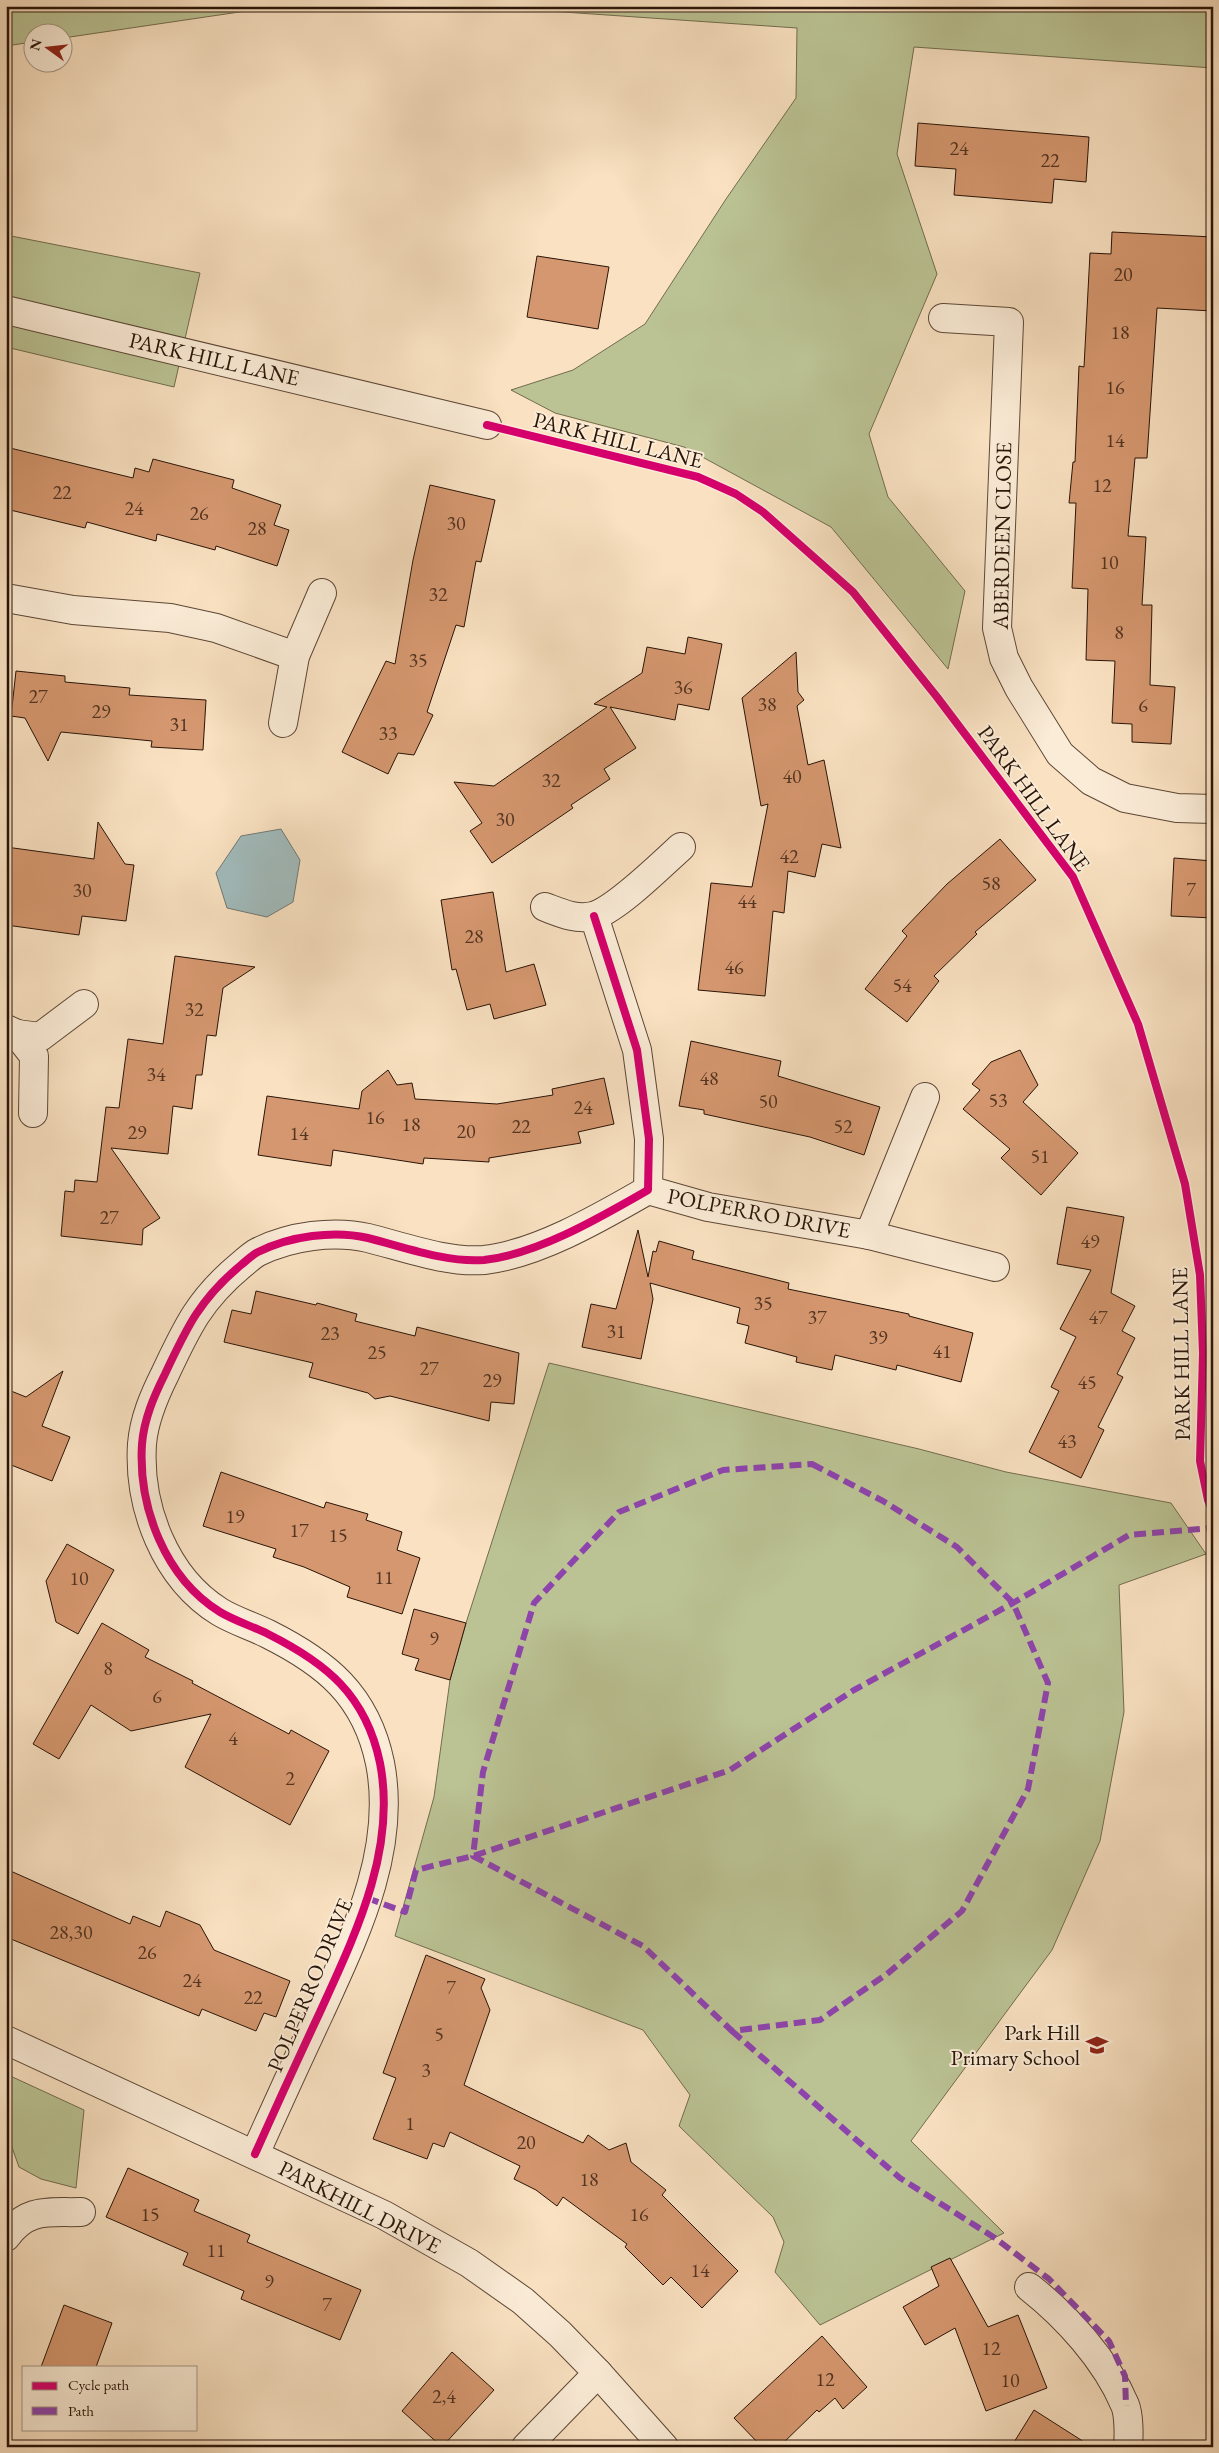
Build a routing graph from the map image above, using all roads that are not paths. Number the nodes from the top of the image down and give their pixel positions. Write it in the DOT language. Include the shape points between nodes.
graph roads {
  1 [pos="6,310"];
  2 [pos="943,318"];
  3 [pos="487,425"];
  4 [pos="322,593"];
  5 [pos="6,598"];
  6 [pos="295,656"];
  7 [pos="283,723"];
  8 [pos="1213,809"];
  9 [pos="681,847"];
  10 [pos="545,908"];
  11 [pos="594,916"];
  12 [pos="84,1004"];
  13 [pos="12,1032"];
  14 [pos="925,1097"];
  15 [pos="33,1113"];
  16 [pos="648,1190"];
  17 [pos="869,1235"];
  18 [pos="995,1267"];
  19 [pos="6,2040"];
  20 [pos="255,2154"];
  21 [pos="81,2212"];
  22 [pos="6,2237"];
  23 [pos="1029,2287"];
  24 [pos="598,2373"];
  25 [pos="526,2447"];
  26 [pos="664,2447"];
  27 [pos="1128,2447"];
  1 -- 3 [label="street, PARK HILL LANE"];
  2 -- 8 [label="street, ABERDEEN CLOSE" via="1009,322 997,628 1004,658 1019,688 1060,754 1091,782 1125,798 1177,808"];
  4 -- 6 [label="street"];
  5 -- 6 [label="street" via="73,610 170,618 216,628"];
  6 -- 7 [label="street"];
  9 -- 11 [label="street" via="615,904"];
  10 -- 11 [label="street" via="572,917"];
  11 -- 16 [label="street, POLPERRO DRIVE" via="637,1050 649,1139"];
  12 -- 13 [label="street" via="40,1037"];
  13 -- 15 [label="street" via="34,1056"];
  14 -- 17 [label="street, POLPERRO DRIVE"];
  16 -- 17 [label="street, POLPERRO DRIVE" via="708,1207"];
  16 -- 20 [label="street, POLPERRO DRIVE" via="541,1246 484,1260 432,1255 363,1237 329,1234 257,1252 218,1284 188,1323 150,1405 142,1442 142,1476 150,1517 166,1556 193,1590 220,1612 308,1655 341,1683 365,1715 380,1763 384,1811 376,1865 361,1920"];
  17 -- 18 [label="street, POLPERRO DRIVE"];
  19 -- 20 [label="street, PARKHILL DRIVE"];
  20 -- 24 [label="street, PARKHILL DRIVE" via="384,2215 468,2263 523,2301"];
  21 -- 22 [label="street" via="35,2213 16,2223"];
  23 -- 27 [label="street" via="1077,2330 1100,2363 1126,2406"];
  24 -- 25 [label="street"];
  24 -- 26 [label="street, PARKHILL DRIVE"];
}
